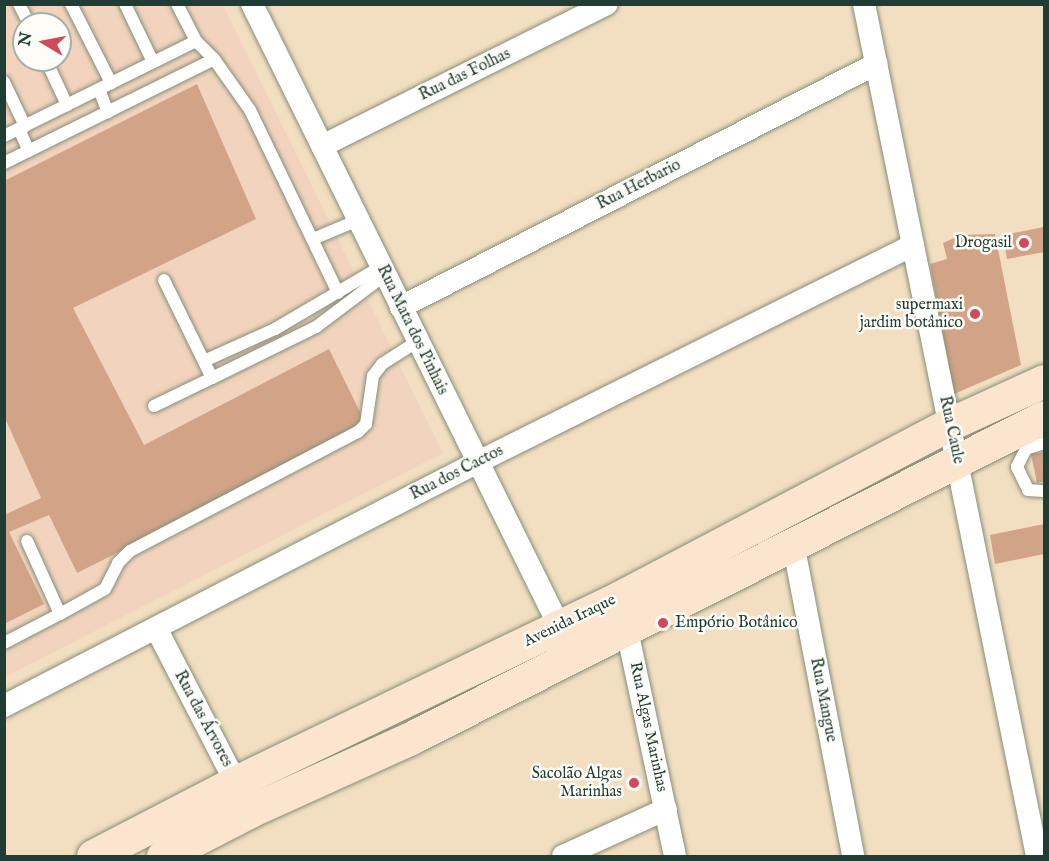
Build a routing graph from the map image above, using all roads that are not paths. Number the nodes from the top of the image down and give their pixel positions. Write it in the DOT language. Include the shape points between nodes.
graph roads {
  1 [pos="71,4"];
  2 [pos="125,4"];
  3 [pos="177,4"];
  4 [pos="252,4"];
  5 [pos="608,4"];
  6 [pos="864,4"];
  7 [pos="196,41"];
  8 [pos="214,59"];
  9 [pos="153,62"];
  10 [pos="876,64"];
  11 [pos="52,72"];
  12 [pos="4,82"];
  13 [pos="111,83"];
  14 [pos="99,89"];
  15 [pos="67,105"];
  16 [pos="108,112"];
  17 [pos="22,128"];
  18 [pos="4,136"];
  19 [pos="322,146"];
  20 [pos="29,151"];
  21 [pos="4,163"];
  22 [pos="358,220"];
  23 [pos="313,239"];
  24 [pos="913,245"];
  25 [pos="384,270"];
  26 [pos="164,280"];
  27 [pos="338,293"];
  28 [pos="401,307"];
  29 [pos="418,342"];
  30 [pos="204,361"];
  31 [pos="212,378"];
  32 [pos="1044,381"];
  33 [pos="154,406"];
  34 [pos="1044,417"];
  35 [pos="950,424"];
  36 [pos="1044,444"];
  37 [pos="957,459"];
  38 [pos="476,463"];
  39 [pos="1044,491"];
  40 [pos="27,542"];
  41 [pos="793,543"];
  42 [pos="623,612"];
  43 [pos="60,614"];
  44 [pos="156,628"];
  45 [pos="566,642"];
  46 [pos="4,643"];
  47 [pos="4,706"];
  48 [pos="243,796"];
  49 [pos="666,809"];
  50 [pos="93,856"];
  51 [pos="163,856"];
  52 [pos="563,856"];
  53 [pos="675,856"];
  54 [pos="853,856"];
  55 [pos="1037,856"];
  1 -- 13 [label="lane"];
  2 -- 9 [label="lane"];
  3 -- 7 [label="lane"];
  4 -- 19 [label="street, Rua Mata dos Pinhais"];
  5 -- 19 [label="street, Rua das Folhas"];
  6 -- 10 [label="street, Rua Caule"];
  7 -- 8 [label="lane"];
  7 -- 9 [label="lane"];
  8 -- 16 [label="lane"];
  8 -- 23 [label="lane" via="250,110"];
  9 -- 13 [label="lane"];
  10 -- 24 [label="street, Rua Caule"];
  10 -- 28 [label="street, Rua Herbario"];
  11 -- 15 [label="lane"];
  12 -- 17 [label="lane"];
  13 -- 14 [label="lane"];
  14 -- 15 [label="lane"];
  14 -- 16 [label="lane"];
  15 -- 17 [label="lane"];
  16 -- 20 [label="lane"];
  17 -- 18 [label="lane"];
  17 -- 20 [label="lane"];
  19 -- 22 [label="street, Rua Mata dos Pinhais"];
  20 -- 21 [label="lane"];
  22 -- 23 [label="lane"];
  22 -- 25 [label="street, Rua Mata dos Pinhais"];
  23 -- 27 [label="lane"];
  24 -- 35 [label="street, Rua Caule"];
  24 -- 38 [label="street, Rua dos Cactos"];
  25 -- 27 [label="lane"];
  25 -- 28 [label="street, Rua Mata dos Pinhais"];
  25 -- 31 [label="lane" via="316,327"];
  26 -- 30 [label="lane"];
  27 -- 30 [label="lane" via="275,330"];
  28 -- 29 [label="street, Rua Mata dos Pinhais"];
  29 -- 38 [label="street, Rua Mata dos Pinhais"];
  29 -- 43 [label="lane" via="382,364 373,376 366,424 358,432 130,551 118,563 105,589"];
  30 -- 31 [label="lane"];
  31 -- 33 [label="lane"];
  32 -- 35 [label="street, Avenida Iraque"];
  34 -- 37 [label="street, Avenida Iraque"];
  35 -- 37 [label="street, Rua Caule"];
  35 -- 42 [label="street, Avenida Iraque"];
  36 -- 39 [label="lane" via="1026,449 1017,467 1028,490"];
  37 -- 41 [label="street, Avenida Iraque"];
  37 -- 55 [label="street, Rua Caule"];
  38 -- 44 [label="street, Rua dos Cactos"];
  38 -- 45 [label="street, Rua Mata dos Pinhais"];
  40 -- 43 [label="lane"];
  41 -- 42 [label="street, Avenida Iraque"];
  41 -- 54 [label="street, Rua Mangue"];
  42 -- 45 [label="street, Avenida Iraque"];
  42 -- 49 [label="street, Rua Algas Marinhas"];
  43 -- 46 [label="lane"];
  44 -- 47 [label="street, Rua dos Cactos"];
  44 -- 48 [label="street, Rua das Árvores"];
  45 -- 48 [label="street, Avenida Iraque" via="410,739"];
  48 -- 50 [label="street, Avenida Iraque"];
  48 -- 51 [label="street, Avenida Iraque"];
  49 -- 52 [label="street"];
  49 -- 53 [label="street, Rua Algas Marinhas"];
}
